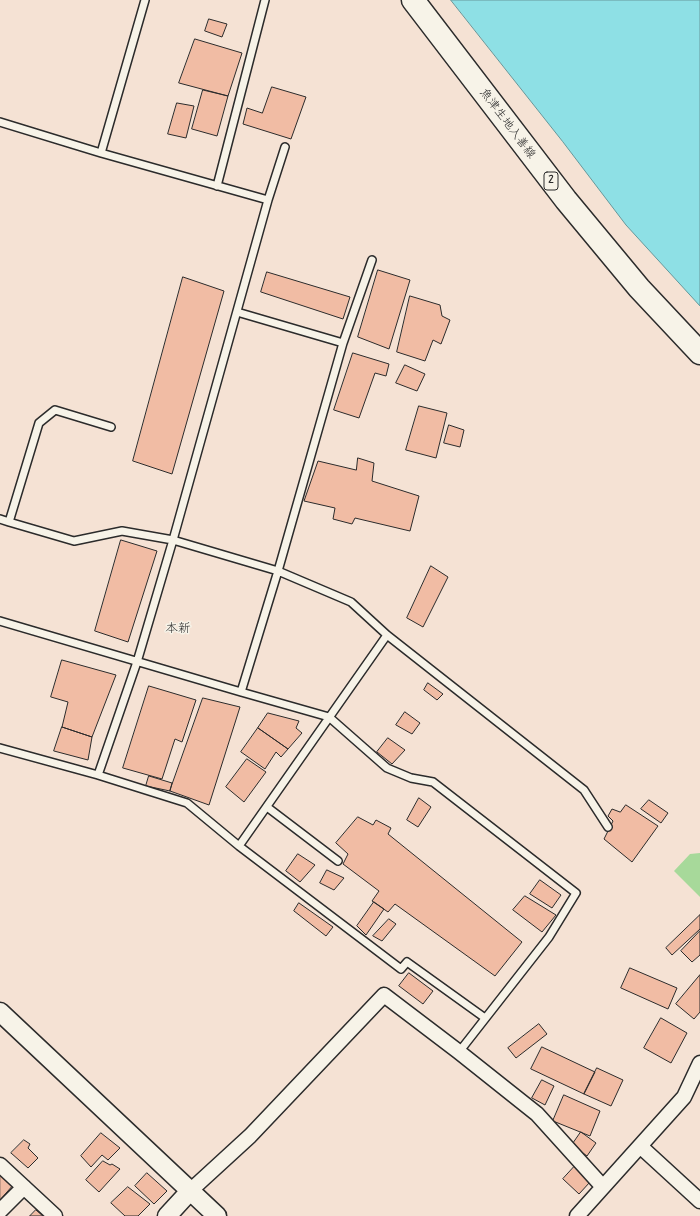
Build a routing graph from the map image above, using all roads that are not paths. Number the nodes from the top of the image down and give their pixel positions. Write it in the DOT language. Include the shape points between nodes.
graph roads {
  1 [pos="145,0"];
  2 [pos="265,0"];
  3 [pos="413,0"];
  4 [pos="0,122"];
  5 [pos="285,147"];
  6 [pos="101,153"];
  7 [pos="217,186"];
  8 [pos="268,200"];
  9 [pos="372,260"];
  10 [pos="237,312"];
  11 [pos="343,343"];
  12 [pos="700,353"];
  13 [pos="111,427"];
  14 [pos="0,519"];
  15 [pos="9,522"];
  16 [pos="173,540"];
  17 [pos="278,571"];
  18 [pos="0,621"];
  19 [pos="387,635"];
  20 [pos="137,662"];
  21 [pos="240,692"];
  22 [pos="329,717"];
  23 [pos="0,748"];
  24 [pos="98,775"];
  25 [pos="266,807"];
  26 [pos="608,827"];
  27 [pos="239,846"];
  28 [pos="338,861"];
  29 [pos="0,1012"];
  30 [pos="485,1018"];
  31 [pos="459,1052"];
  32 [pos="700,1063"];
  33 [pos="640,1146"];
  34 [pos="0,1165"];
  35 [pos="24,1187"];
  36 [pos="603,1187"];
  37 [pos="190,1191"];
  38 [pos="700,1201"];
  39 [pos="0,1211"];
  40 [pos="55,1216"];
  41 [pos="167,1216"];
  42 [pos="217,1216"];
  43 [pos="577,1216"];
  1 -- 6 [label="lane"];
  2 -- 7 [label="lane"];
  3 -- 12 [label="main road, 魚津生地入善線 / 2" via="566,200 639,288"];
  4 -- 6 [label="lane"];
  5 -- 8 [label="lane"];
  6 -- 7 [label="lane"];
  7 -- 8 [label="lane"];
  8 -- 10 [label="lane"];
  9 -- 11 [label="lane"];
  10 -- 11 [label="lane"];
  10 -- 16 [label="lane"];
  11 -- 17 [label="lane"];
  13 -- 15 [label="lane" via="55,410 39,423"];
  14 -- 15 [label="lane"];
  15 -- 16 [label="lane" via="74,541 122,531"];
  16 -- 17 [label="lane"];
  16 -- 20 [label="lane"];
  17 -- 19 [label="lane" via="351,602"];
  17 -- 21 [label="lane"];
  18 -- 20 [label="lane"];
  19 -- 22 [label="lane"];
  19 -- 26 [label="lane" via="584,790"];
  20 -- 21 [label="lane"];
  20 -- 24 [label="lane"];
  21 -- 22 [label="lane"];
  22 -- 25 [label="lane"];
  22 -- 30 [label="lane" via="387,768 411,778 433,782 576,893 549,937"];
  23 -- 24 [label="lane"];
  24 -- 27 [label="lane" via="187,802"];
  25 -- 27 [label="lane"];
  25 -- 28 [label="lane"];
  27 -- 30 [label="lane" via="401,969 407,962"];
  29 -- 37 [label="street"];
  30 -- 31 [label="lane"];
  31 -- 36 [label="street" via="537,1114"];
  31 -- 37 [label="street" via="384,995 250,1136"];
  32 -- 33 [label="street" via="684,1096"];
  33 -- 36 [label="street"];
  33 -- 38 [label="street"];
  34 -- 35 [label="street"];
  35 -- 39 [label="street"];
  35 -- 40 [label="street"];
  36 -- 43 [label="street"];
  37 -- 41 [label="street"];
  37 -- 42 [label="street"];
}
